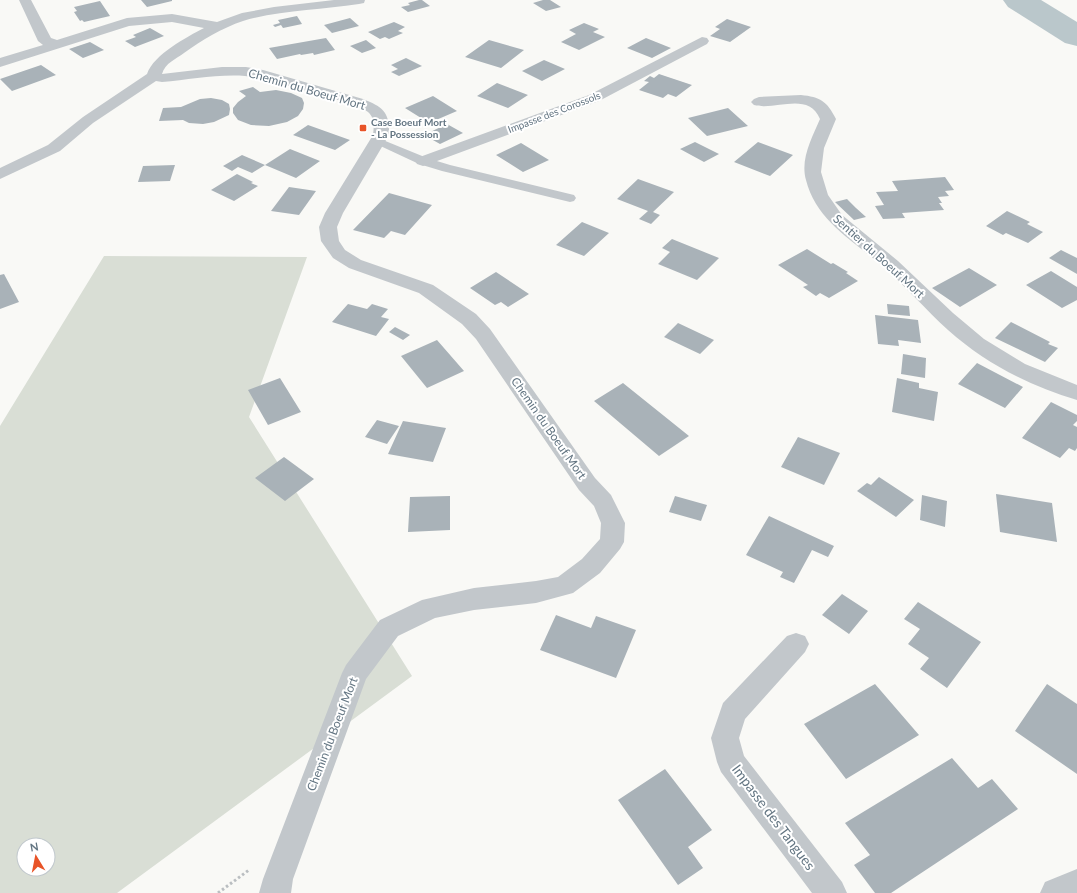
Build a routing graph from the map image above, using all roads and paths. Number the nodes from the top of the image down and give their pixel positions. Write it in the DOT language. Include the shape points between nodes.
graph roads {
  1 [pos="25,0"];
  2 [pos="359,0"];
  3 [pos="172,18"];
  4 [pos="218,26"];
  5 [pos="702,41"];
  6 [pos="57,44"];
  7 [pos="184,46"];
  8 [pos="0,63"];
  9 [pos="154,76"];
  10 [pos="759,102"];
  11 [pos="378,141"];
  12 [pos="423,161"];
  13 [pos="0,174"];
  14 [pos="570,198"];
  15 [pos="1077,393"];
  16 [pos="796,644"];
  17 [pos="1077,884"];
  18 [pos="270,888"];
  19 [pos="831,893"];
  20 [pos="1056,893"];
  1 -- 6 [label="street" via="45,41"];
  2 -- 4 [label="street" via="252,15"];
  3 -- 4 [label="street"];
  3 -- 6 [label="street" via="127,22"];
  3 -- 7 [label="street" via="188,31"];
  4 -- 7 [label="street"];
  5 -- 12 [label="street, Impasse des Corossols" via="594,98"];
  6 -- 8 [label="street"];
  7 -- 9 [label="street" via="155,69"];
  9 -- 11 [label="street, Chemin du Boeuf Mort" via="162,78 245,70 304,86 374,109 382,122"];
  9 -- 13 [label="street" via="88,120 54,148"];
  10 -- 15 [label="street, Sentier du Boeuf Mort" via="799,100 815,103 824,111 828,119 812,161 820,195 831,214 846,230 891,264 965,335 1025,372"];
  11 -- 12 [label="lane"];
  11 -- 18 [label="street, Chemin du Boeuf Mort" via="334,213 328,227 330,241 339,254 355,264 426,290 458,310 483,334 603,502 613,523 612,542 591,566 564,586 432,608 389,628 355,673"];
  12 -- 14 [label="lane"];
  16 -- 19 [label="street, Impasse des Tangues" via="733,712 724,738 731,762"];
  17 -- 20 [label="street"];
}
